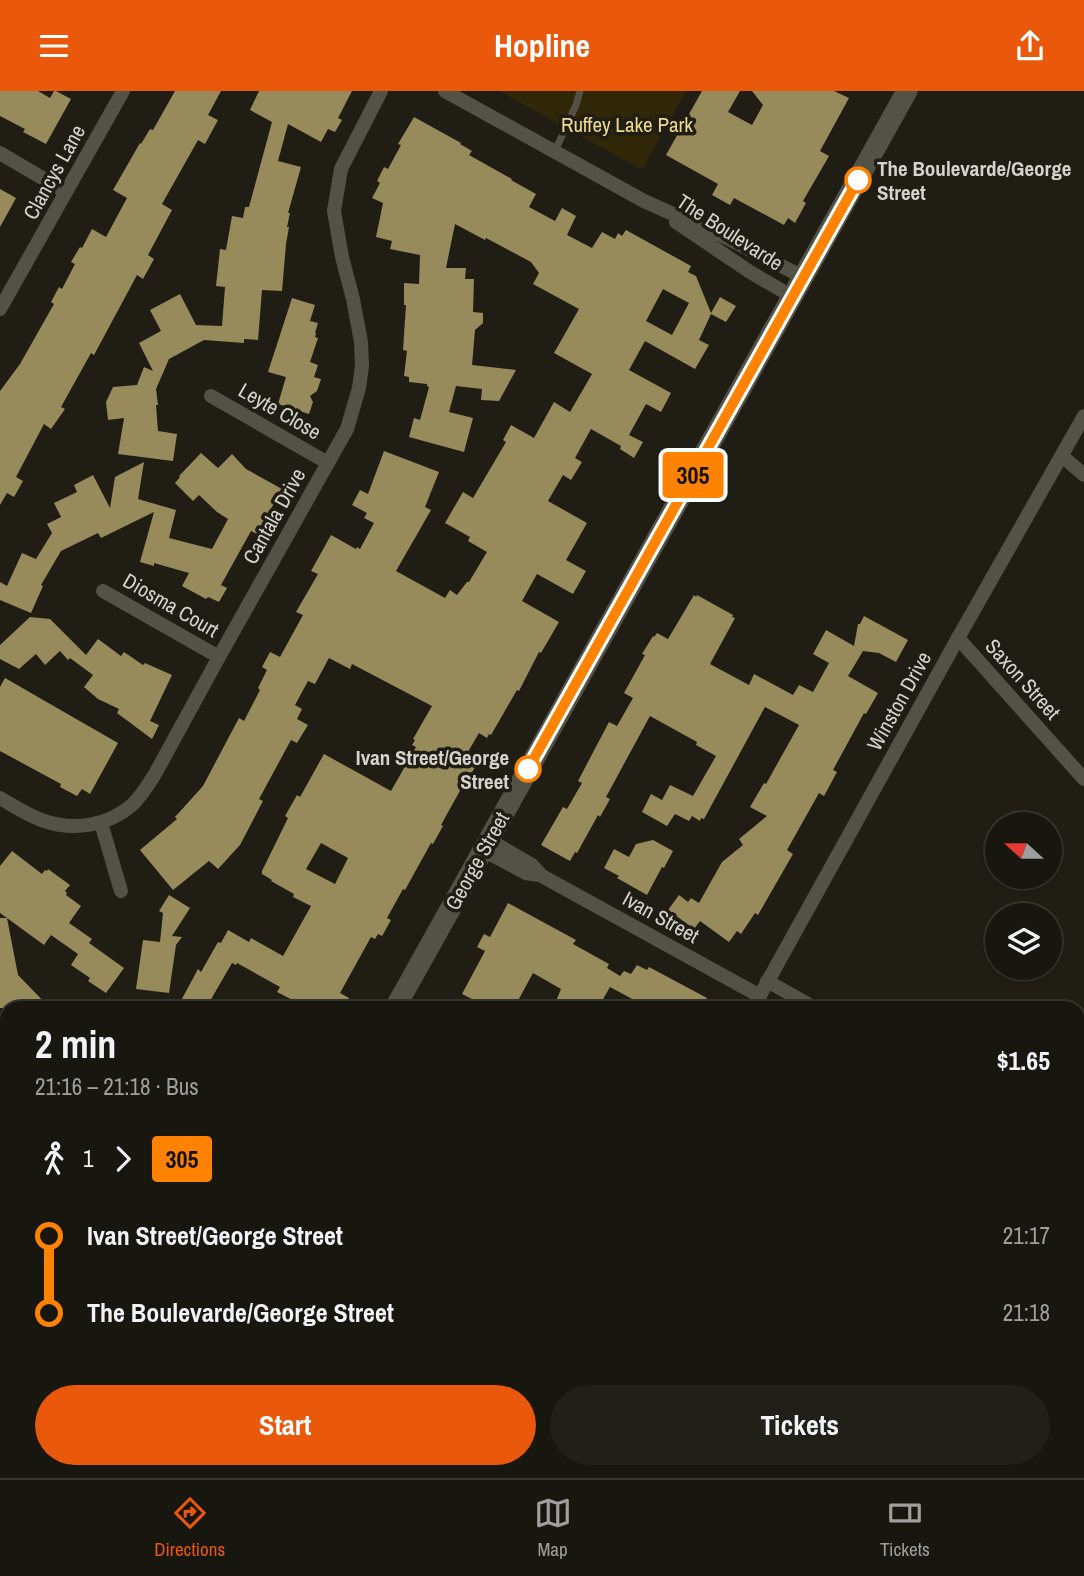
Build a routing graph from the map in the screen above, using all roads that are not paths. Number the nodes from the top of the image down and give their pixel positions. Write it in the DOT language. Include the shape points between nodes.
graph roads {
  1 [pos="123,91"];
  2 [pos="382,91"];
  3 [pos="445,91"];
  4 [pos="580,91"];
  5 [pos="907,91"];
  6 [pos="555,151"];
  7 [pos="0,153"];
  8 [pos="66,192"];
  9 [pos="644,201"];
  10 [pos="803,277"];
  11 [pos="793,297"];
  12 [pos="0,309"];
  13 [pos="211,396"];
  14 [pos="1084,416"];
  15 [pos="1062,456"];
  16 [pos="328,463"];
  17 [pos="1084,475"];
  18 [pos="103,591"];
  19 [pos="958,638"];
  20 [pos="219,657"];
  21 [pos="1084,779"];
  22 [pos="0,798"];
  23 [pos="101,823"];
  24 [pos="486,845"];
  25 [pos="121,891"];
  26 [pos="767,981"];
  27 [pos="399,1001"];
  28 [pos="754,1001"];
  29 [pos="757,1001"];
  30 [pos="803,1001"];
  1 -- 8 [label="street, Clancys Lane"];
  2 -- 16 [label="street, Cantala Drive" via="341,169 334,211 354,299 362,366 347,429"];
  3 -- 6 [label="street, The Boulevarde"];
  4 -- 6 [label="lane"];
  5 -- 10 [label="main road, George Street"];
  6 -- 9 [label="street, The Boulevarde"];
  7 -- 8 [label="street"];
  8 -- 12 [label="street, Clancys Lane"];
  9 -- 10 [label="street, The Boulevarde"];
  9 -- 11 [label="street, The Boulevarde"];
  10 -- 11 [label="main road, George Street"];
  11 -- 24 [label="main road, George Street"];
  13 -- 16 [label="street, Leyte Close"];
  14 -- 15 [label="street, Winston Drive"];
  15 -- 17 [label="street"];
  15 -- 19 [label="street, Winston Drive"];
  16 -- 20 [label="street, Cantala Drive"];
  18 -- 20 [label="street, Diosma Court"];
  19 -- 21 [label="street, Saxon Street"];
  19 -- 26 [label="street, Winston Drive"];
  20 -- 23 [label="street, Cantala Drive" via="145,791 132,805"];
  22 -- 23 [label="street, Cantala Drive" via="43,821 63,826"];
  23 -- 25 [label="street"];
  24 -- 27 [label="main road, George Street"];
  24 -- 28 [label="street, Ivan Street" via="532,865 542,876"];
  26 -- 29 [label="street, Winston Drive"];
  26 -- 30 [label="street"];
}
